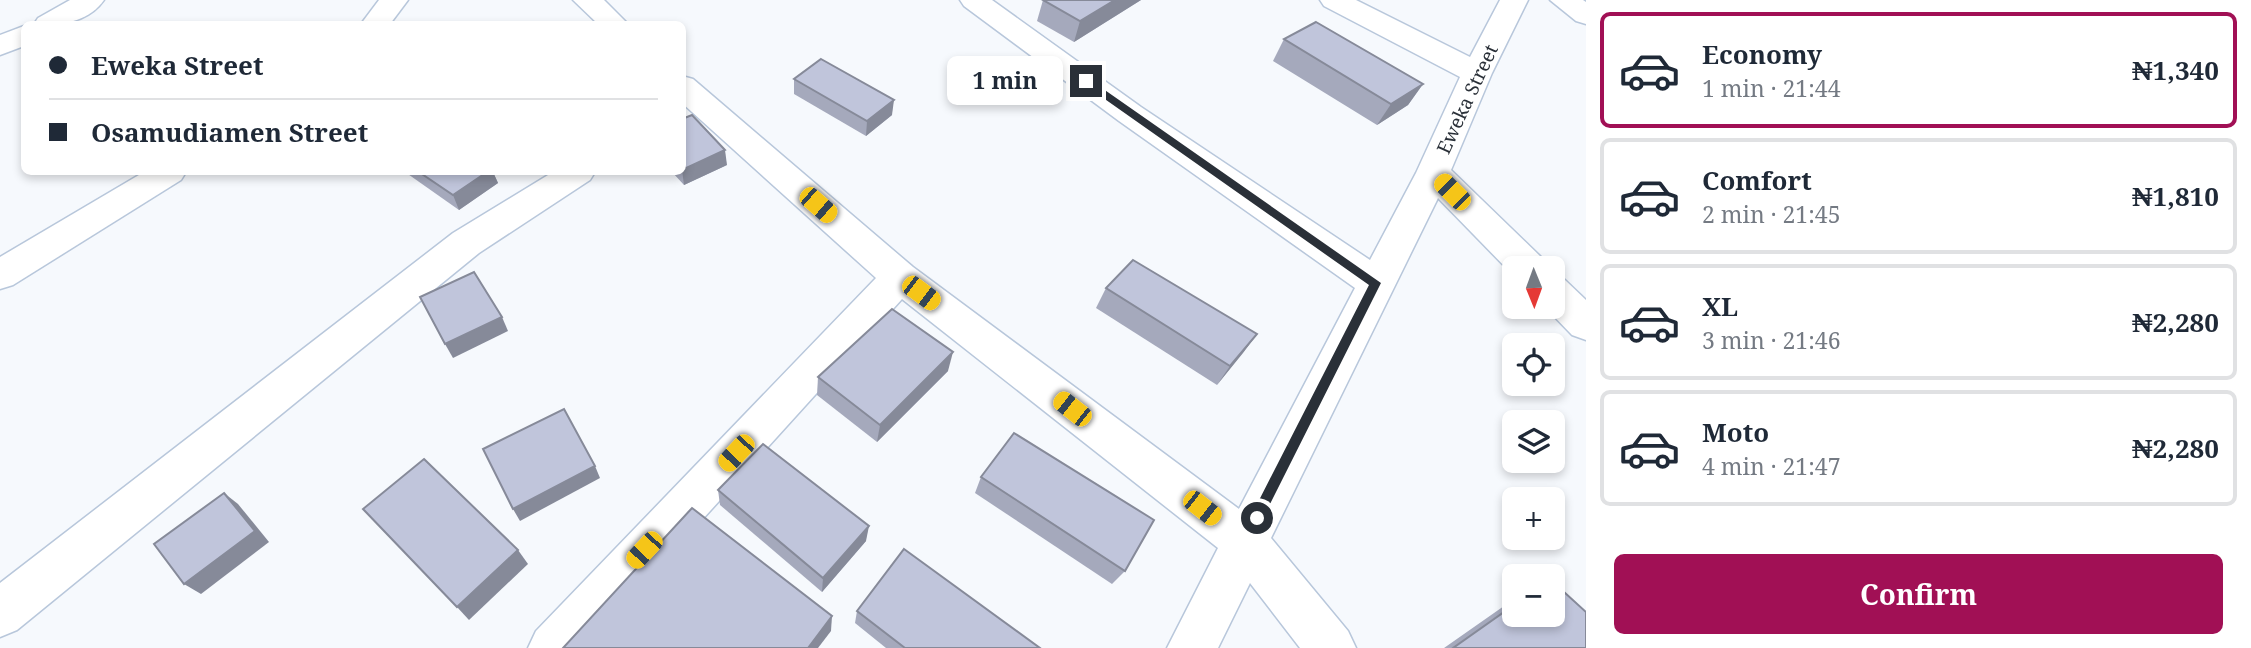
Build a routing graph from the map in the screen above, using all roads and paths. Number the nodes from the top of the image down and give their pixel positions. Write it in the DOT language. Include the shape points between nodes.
graph roads {
  1 [pos="90,0"];
  2 [pos="394,0"];
  3 [pos="587,0"];
  4 [pos="974,0"];
  5 [pos="1334,0"];
  6 [pos="1514,0"];
  7 [pos="1564,0"];
  8 [pos="1586,15"];
  9 [pos="53,21"];
  10 [pos="377,21"];
  11 [pos="611,21"];
  12 [pos="21,36"];
  13 [pos="0,46"];
  14 [pos="1477,73"];
  15 [pos="687,96"];
  16 [pos="1433,173"];
  17 [pos="164,175"];
  18 [pos="573,175"];
  19 [pos="1517,256"];
  20 [pos="0,275"];
  21 [pos="900,277"];
  22 [pos="1376,283"];
  23 [pos="1565,303"];
  24 [pos="1586,324"];
  25 [pos="1245,541"];
  26 [pos="0,613"];
  27 [pos="553,648"];
  28 [pos="1192,648"];
  29 [pos="1331,648"];
  1 -- 9 [label="street"];
  2 -- 10 [label="street"];
  3 -- 11 [label="street"];
  4 -- 22 [label="street"];
  5 -- 14 [label="street"];
  6 -- 14 [label="street, Eweka Street"];
  7 -- 8 [label="street"];
  12 -- 13 [label="street"];
  14 -- 16 [label="street, Eweka Street"];
  15 -- 21 [label="street"];
  16 -- 19 [label="street"];
  16 -- 22 [label="street, Eweka Street"];
  17 -- 20 [label="street"];
  18 -- 26 [label="street" via="466,243"];
  21 -- 25 [label="street"];
  21 -- 27 [label="street"];
  22 -- 25 [label="street, Eweka Street"];
  23 -- 24 [label="street"];
  25 -- 28 [label="street, Eweka Street"];
  25 -- 29 [label="street"];
}
